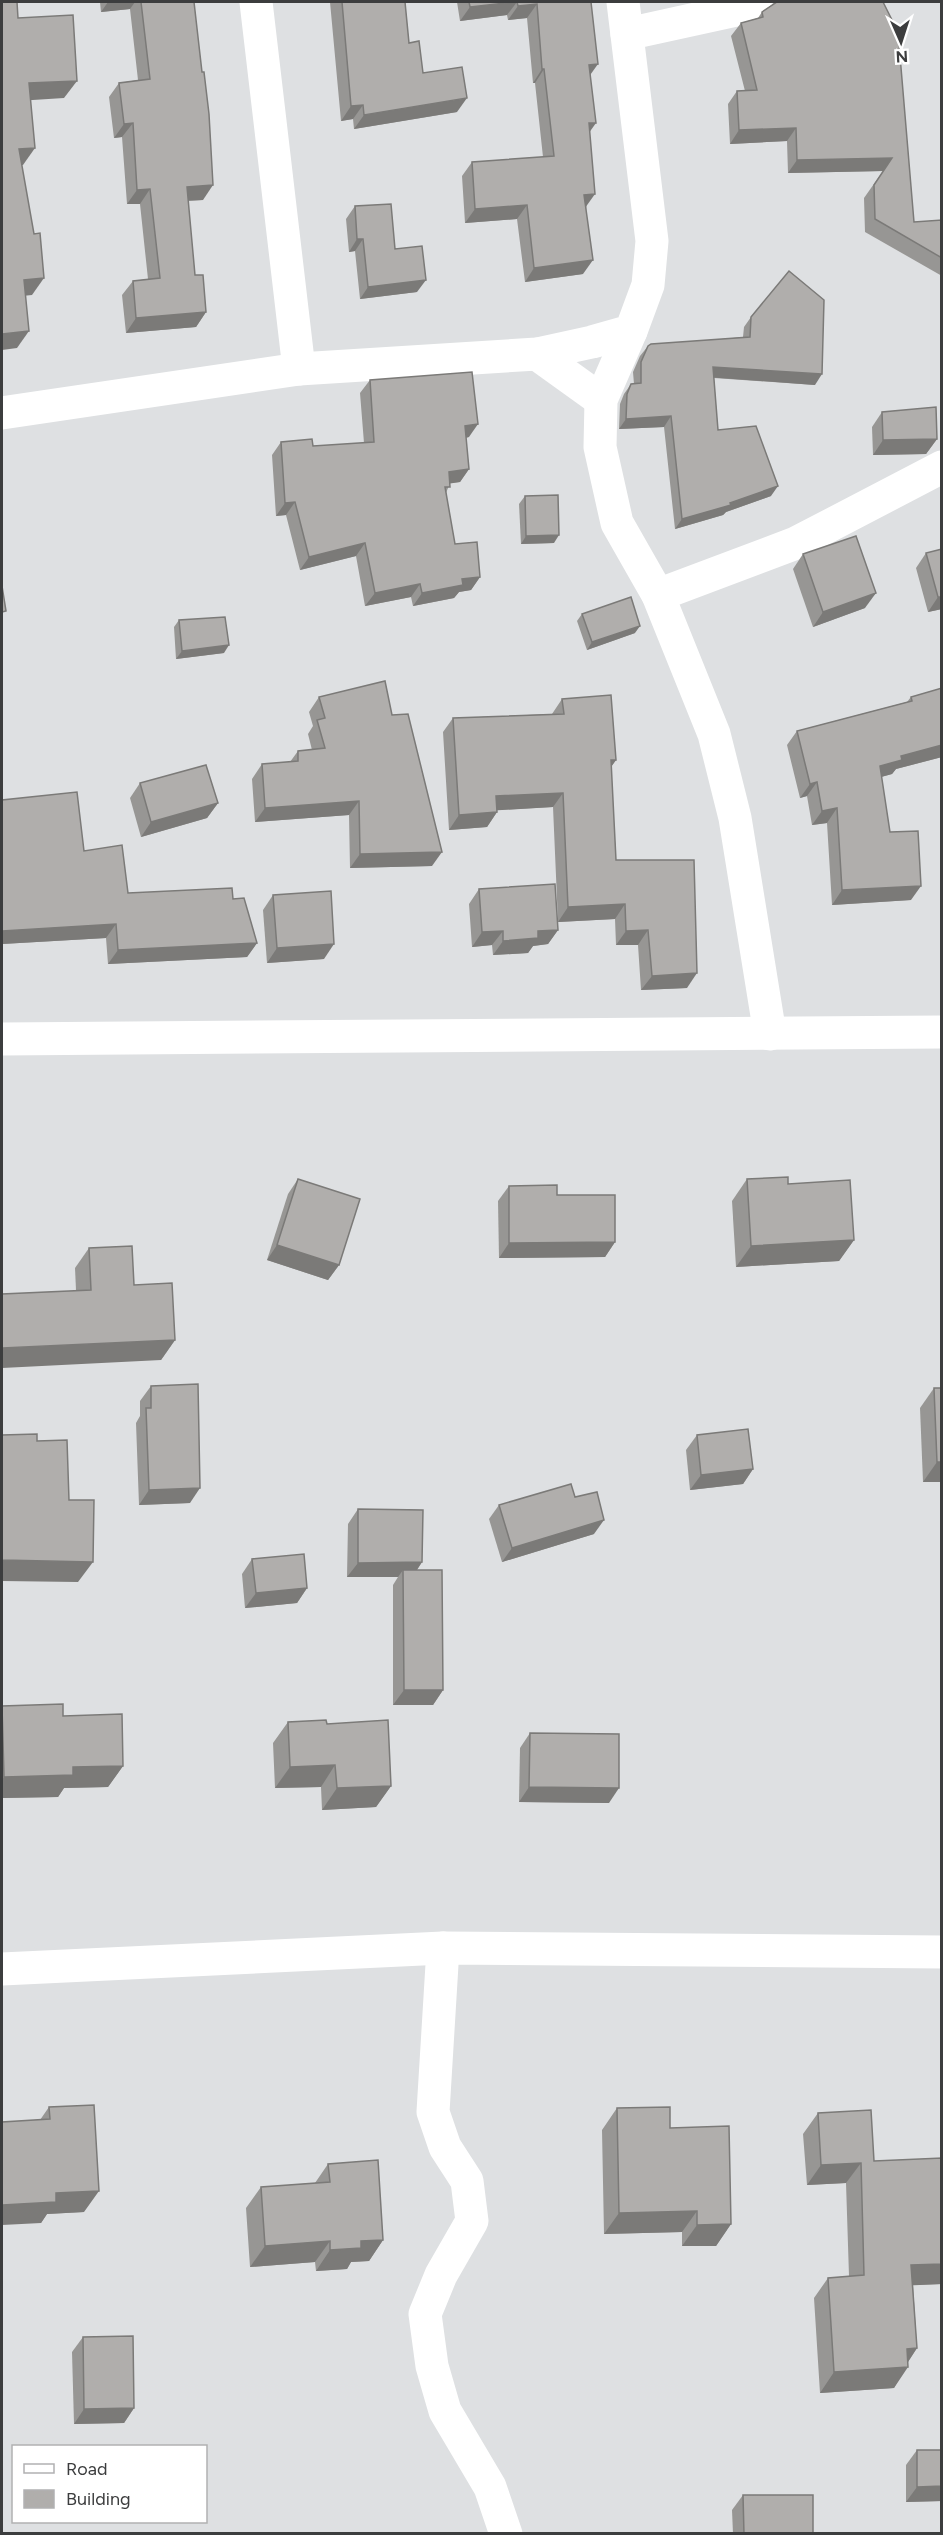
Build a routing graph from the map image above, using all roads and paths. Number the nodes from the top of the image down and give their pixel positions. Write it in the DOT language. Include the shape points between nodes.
graph roads {
  1 [pos="256,2"];
  2 [pos="623,2"];
  3 [pos="756,2"];
  4 [pos="627,34"];
  5 [pos="631,331"];
  6 [pos="537,354"];
  7 [pos="299,369"];
  8 [pos="601,400"];
  9 [pos="2,413"];
  10 [pos="942,467"];
  11 [pos="657,595"];
  12 [pos="942,1032"];
  13 [pos="770,1034"];
  14 [pos="2,1039"];
  15 [pos="442,1948"];
  16 [pos="942,1952"];
  17 [pos="2,1969"];
  18 [pos="506,2534"];
  1 -- 7 [label="street"];
  2 -- 4 [label="street"];
  3 -- 4 [label="street" via="746,8"];
  4 -- 5 [label="street" via="652,241 648,285"];
  5 -- 6 [label="street"];
  5 -- 8 [label="street"];
  6 -- 7 [label="street"];
  6 -- 8 [label="street"];
  7 -- 9 [label="street"];
  8 -- 11 [label="street" via="600,447 616,523"];
  10 -- 11 [label="street" via="796,543"];
  11 -- 13 [label="street" via="714,734 735,818"];
  12 -- 13 [label="street"];
  13 -- 14 [label="street"];
  15 -- 16 [label="street"];
  15 -- 17 [label="street"];
  15 -- 18 [label="street" via="433,2112 445,2147 467,2181 472,2221 441,2274 425,2314 432,2366 445,2411 490,2487"];
}
